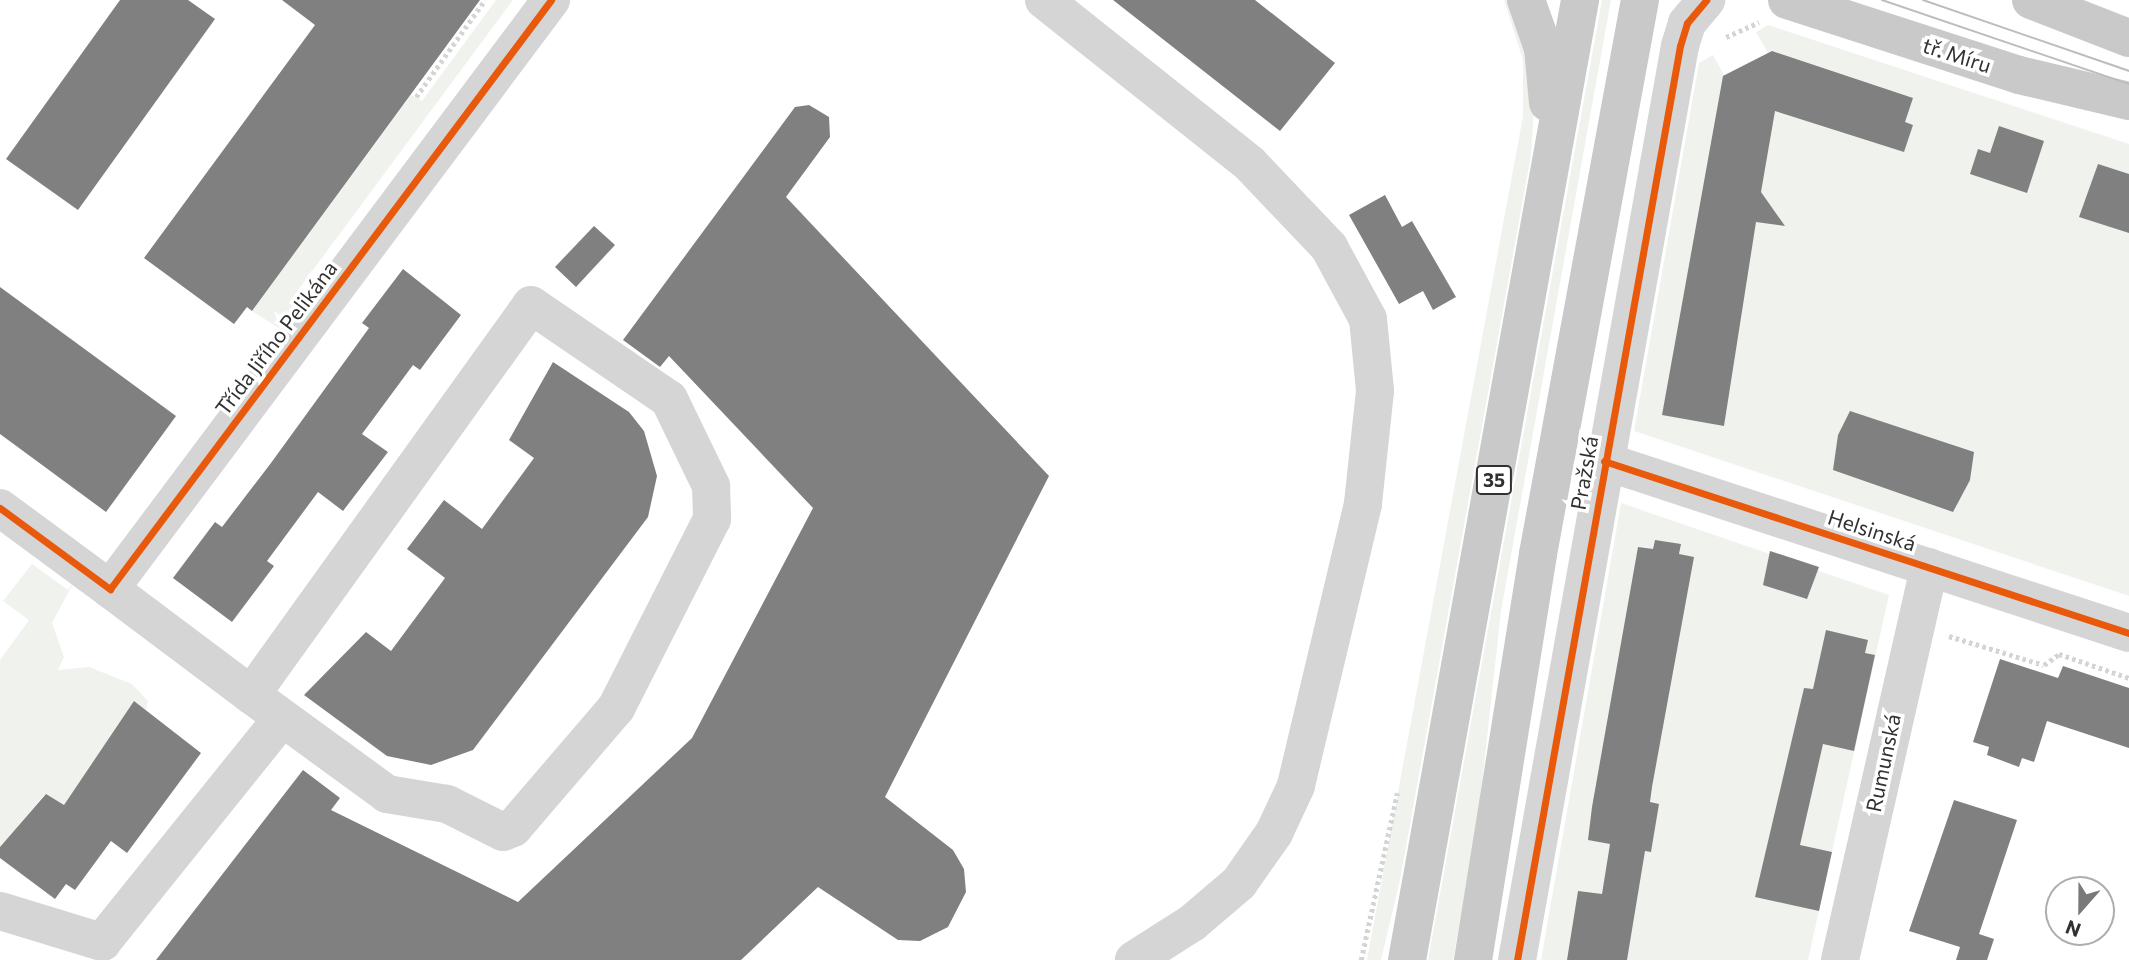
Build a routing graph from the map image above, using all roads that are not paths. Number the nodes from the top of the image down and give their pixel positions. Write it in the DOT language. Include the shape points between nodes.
graph roads {
  1 [pos="551,0"];
  2 [pos="1044,0"];
  3 [pos="1527,0"];
  4 [pos="1580,0"];
  5 [pos="1640,0"];
  6 [pos="1706,0"];
  7 [pos="1787,0"];
  8 [pos="2031,0"];
  9 [pos="2129,38"];
  10 [pos="2122,99"];
  11 [pos="1546,186"];
  12 [pos="1604,461"];
  13 [pos="0,508"];
  14 [pos="1929,567"];
  15 [pos="110,589"];
  16 [pos="2129,634"];
  17 [pos="251,695"];
  18 [pos="282,718"];
  19 [pos="0,911"];
  20 [pos="1134,960"];
  21 [pos="1407,960"];
  22 [pos="1473,960"];
  23 [pos="1517,960"];
  24 [pos="1840,960"];
  1 -- 15 [label="street, Třída Jiřího Pelikána"];
  2 -- 20 [label="street" via="1250,164 1329,247 1368,319 1375,391 1363,504 1296,786 1274,833 1239,883 1192,923"];
  3 -- 11 [label="main road" via="1547,74"];
  4 -- 11 [label="main road, 35"];
  5 -- 22 [label="main road, Pražská" via="1538,554"];
  6 -- 12 [label="street, Pražská" via="1687,23 1680,46"];
  7 -- 10 [label="main road, tř. Míru" via="2019,75"];
  8 -- 9 [label="main road"];
  11 -- 21 [label="main road, 35"];
  12 -- 14 [label="street, Helsinská"];
  12 -- 23 [label="street, Pražská"];
  13 -- 15 [label="street"];
  14 -- 16 [label="street, Helsinská"];
  14 -- 24 [label="street, Rumunská"];
  15 -- 17 [label="street"];
  17 -- 18 [label="street"];
  17 -- 18 [label="street" via="531,304 669,399 703,461 711,486 712,519 615,708 513,828 492,827 447,804 387,794"];
  18 -- 19 [label="street" via="102,942"];
}
